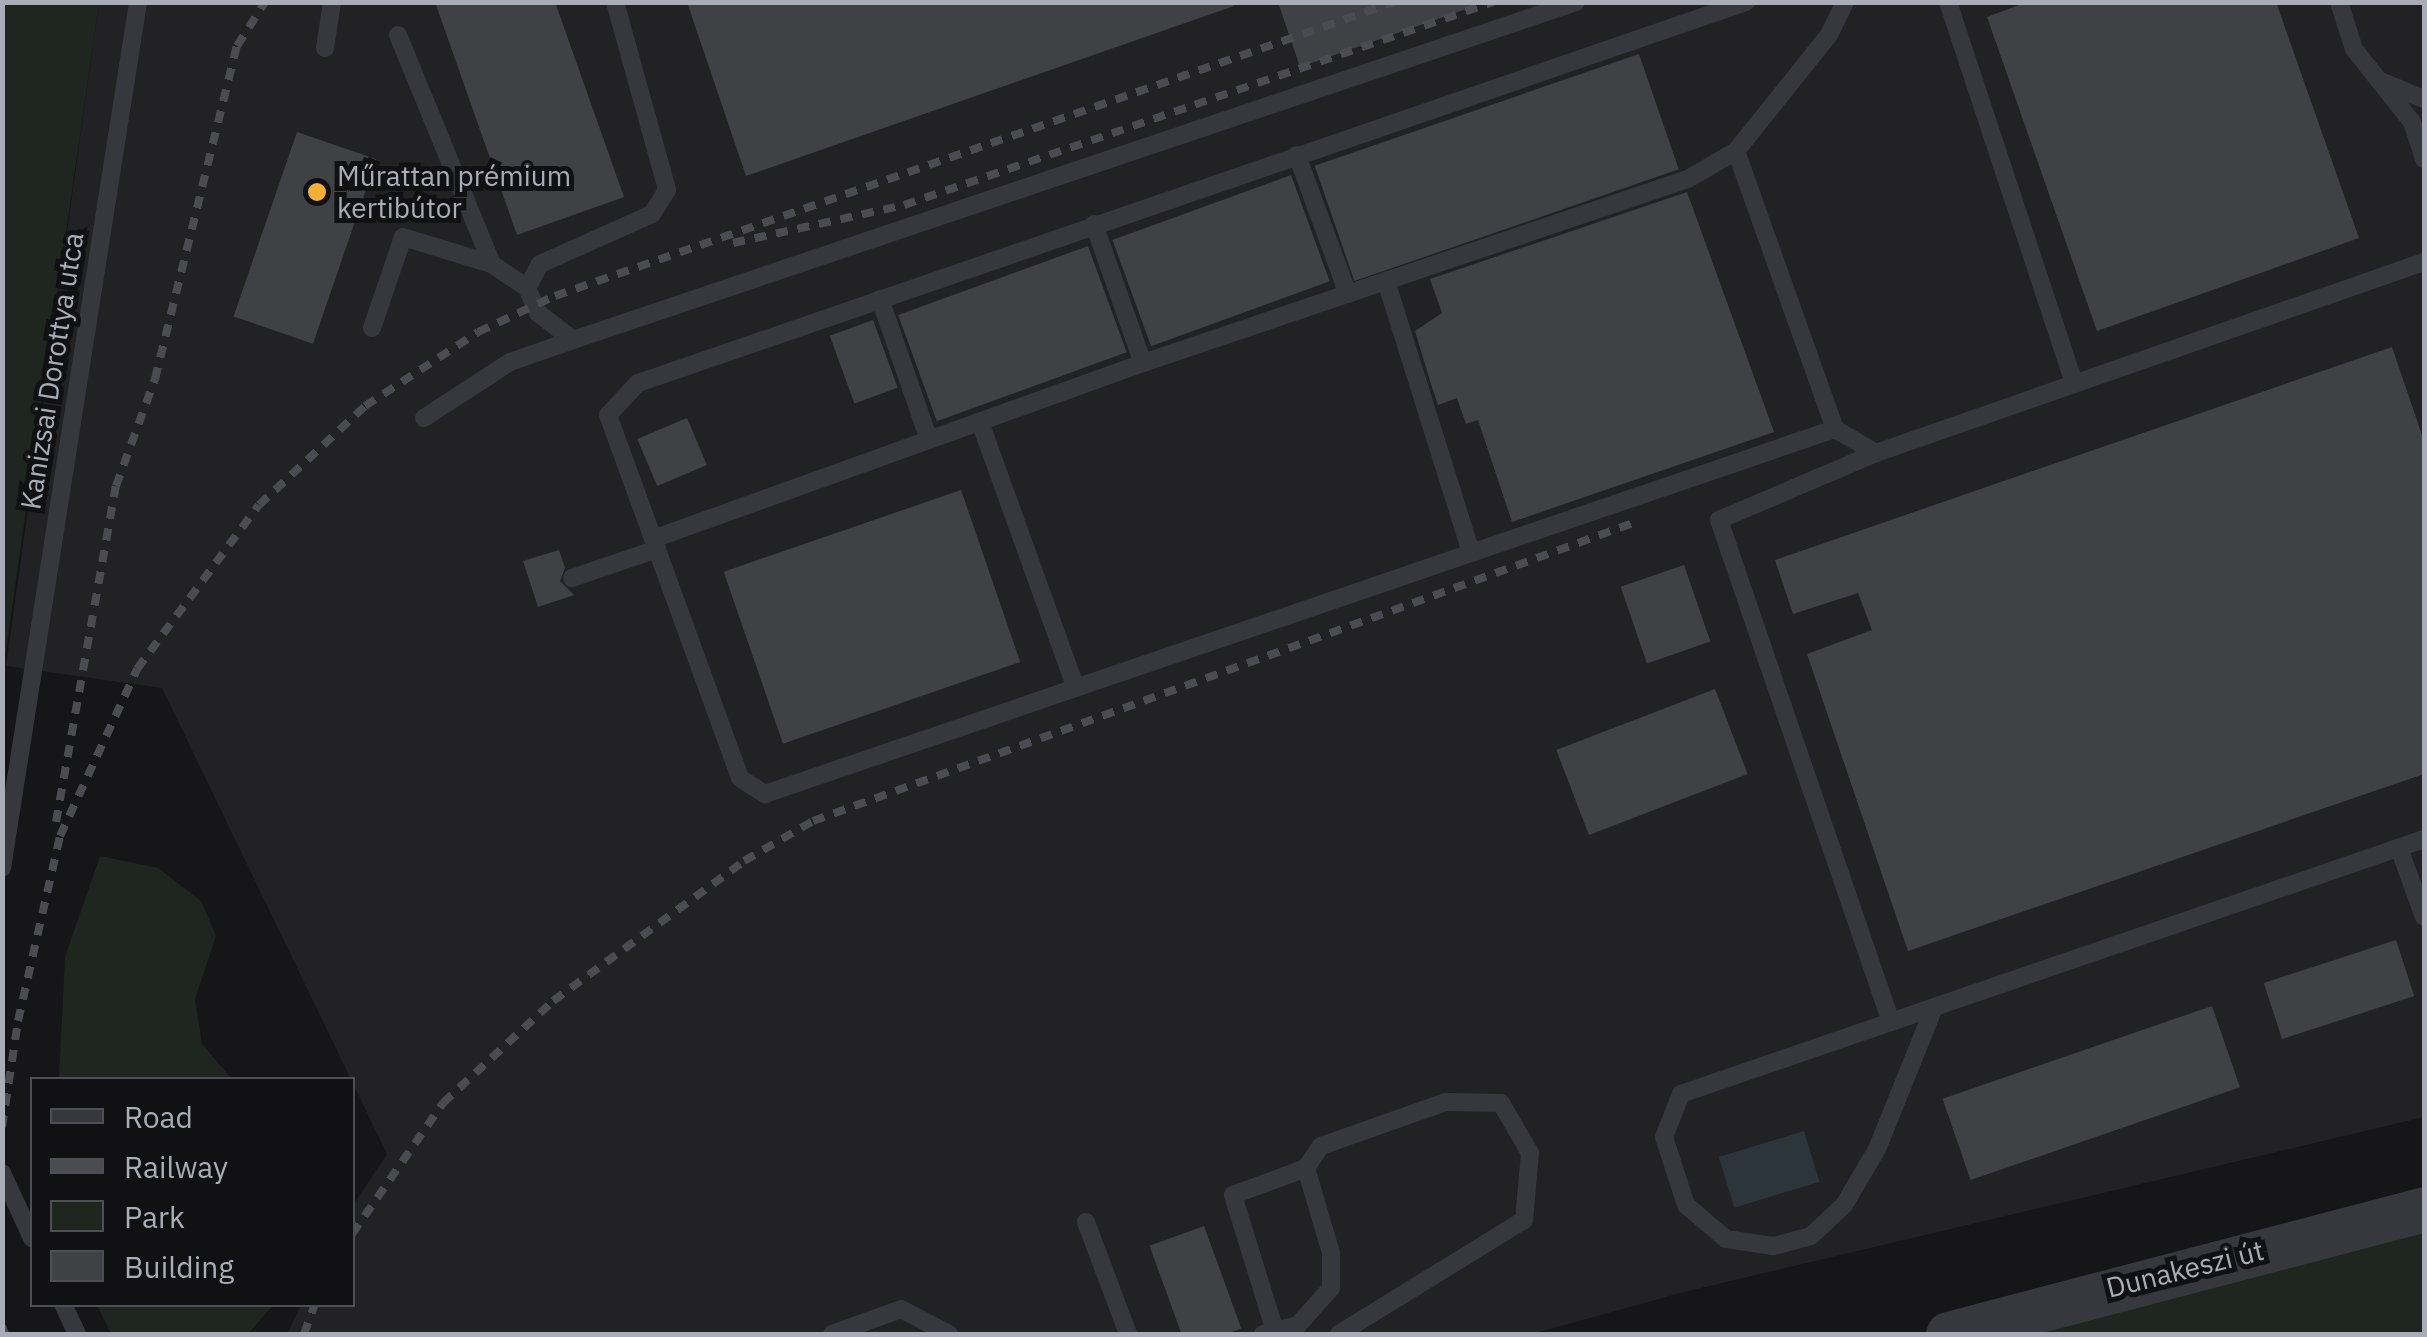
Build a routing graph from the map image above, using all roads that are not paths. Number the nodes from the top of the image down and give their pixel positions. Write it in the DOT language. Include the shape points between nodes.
graph roads {
  1 [pos="138,2"];
  2 [pos="332,2"];
  3 [pos="615,2"];
  4 [pos="1576,2"];
  5 [pos="1746,2"];
  6 [pos="1845,2"];
  7 [pos="1948,2"];
  8 [pos="2339,2"];
  9 [pos="398,35"];
  10 [pos="325,48"];
  11 [pos="2378,80"];
  12 [pos="2424,98"];
  13 [pos="1736,151"];
  14 [pos="1296,155"];
  15 [pos="2424,159"];
  16 [pos="1094,224"];
  17 [pos="2424,262"];
  18 [pos="492,264"];
  19 [pos="1386,281"];
  20 [pos="527,288"];
  21 [pos="1348,294"];
  22 [pos="880,298"];
  23 [pos="372,328"];
  24 [pos="573,340"];
  25 [pos="1142,364"];
  26 [pos="2074,384"];
  27 [pos="424,418"];
  28 [pos="980,422"];
  29 [pos="1835,430"];
  30 [pos="929,440"];
  31 [pos="1876,453"];
  32 [pos="655,544"];
  33 [pos="1470,549"];
  34 [pos="572,578"];
  35 [pos="1076,686"];
  36 [pos="2424,839"];
  37 [pos="2399,848"];
  38 [pos="2,868"];
  39 [pos="2424,917"];
  40 [pos="1933,1010"];
  41 [pos="1891,1022"];
  42 [pos="1306,1168"];
  43 [pos="2,1173"];
  44 [pos="2424,1210"];
  45 [pos="1086,1222"];
  46 [pos="30,1234"];
  47 [pos="65,1307"];
  48 [pos="1269,1333"];
  49 [pos="77,1334"];
  50 [pos="832,1334"];
  51 [pos="949,1334"];
  52 [pos="1128,1334"];
  53 [pos="1338,1334"];
  54 [pos="1948,1334"];
  1 -- 38 [label="lane, Kanizsai Dorottya utca"];
  2 -- 10 [label="lane"];
  3 -- 20 [label="lane" via="667,190 652,214 540,264"];
  4 -- 24 [label="lane"];
  5 -- 14 [label="lane"];
  6 -- 13 [label="lane" via="1829,35"];
  7 -- 26 [label="lane"];
  8 -- 11 [label="lane" via="2354,49"];
  9 -- 18 [label="lane"];
  11 -- 12 [label="lane"];
  11 -- 15 [label="lane" via="2412,122"];
  13 -- 19 [label="lane" via="1688,179"];
  13 -- 29 [label="lane"];
  14 -- 16 [label="lane"];
  14 -- 21 [label="lane"];
  16 -- 22 [label="lane"];
  16 -- 25 [label="lane"];
  17 -- 26 [label="lane"];
  18 -- 20 [label="lane"];
  18 -- 23 [label="lane" via="403,237"];
  19 -- 21 [label="lane"];
  19 -- 33 [label="lane"];
  20 -- 24 [label="lane" via="538,313"];
  21 -- 25 [label="lane"];
  22 -- 30 [label="lane"];
  22 -- 32 [label="lane" via="638,383 608,415"];
  24 -- 27 [label="lane" via="510,362"];
  25 -- 28 [label="lane"];
  26 -- 31 [label="lane"];
  28 -- 30 [label="lane"];
  28 -- 35 [label="lane"];
  29 -- 31 [label="lane"];
  29 -- 33 [label="lane"];
  30 -- 32 [label="lane"];
  31 -- 41 [label="lane" via="1719,520"];
  32 -- 34 [label="lane"];
  32 -- 35 [label="lane" via="740,778 765,794"];
  33 -- 35 [label="lane"];
  36 -- 37 [label="lane"];
  37 -- 39 [label="lane"];
  37 -- 40 [label="lane"];
  40 -- 41 [label="lane"];
  40 -- 41 [label="lane" via="1877,1148 1844,1205 1812,1236 1772,1246 1726,1239 1686,1205 1664,1137 1681,1094"];
  42 -- 48 [label="lane" via="1330,1253 1331,1288 1298,1325"];
  42 -- 48 [label="lane" via="1233,1195"];
  42 -- 53 [label="lane" via="1321,1146 1446,1102 1501,1103 1530,1154 1524,1220"];
  43 -- 46 [label="lane"];
  44 -- 54 [label="street, Dunakeszi út" via="2158,1274"];
  45 -- 52 [label="lane"];
  47 -- 49 [label="lane"];
  50 -- 51 [label="lane" via="901,1308"];
}
